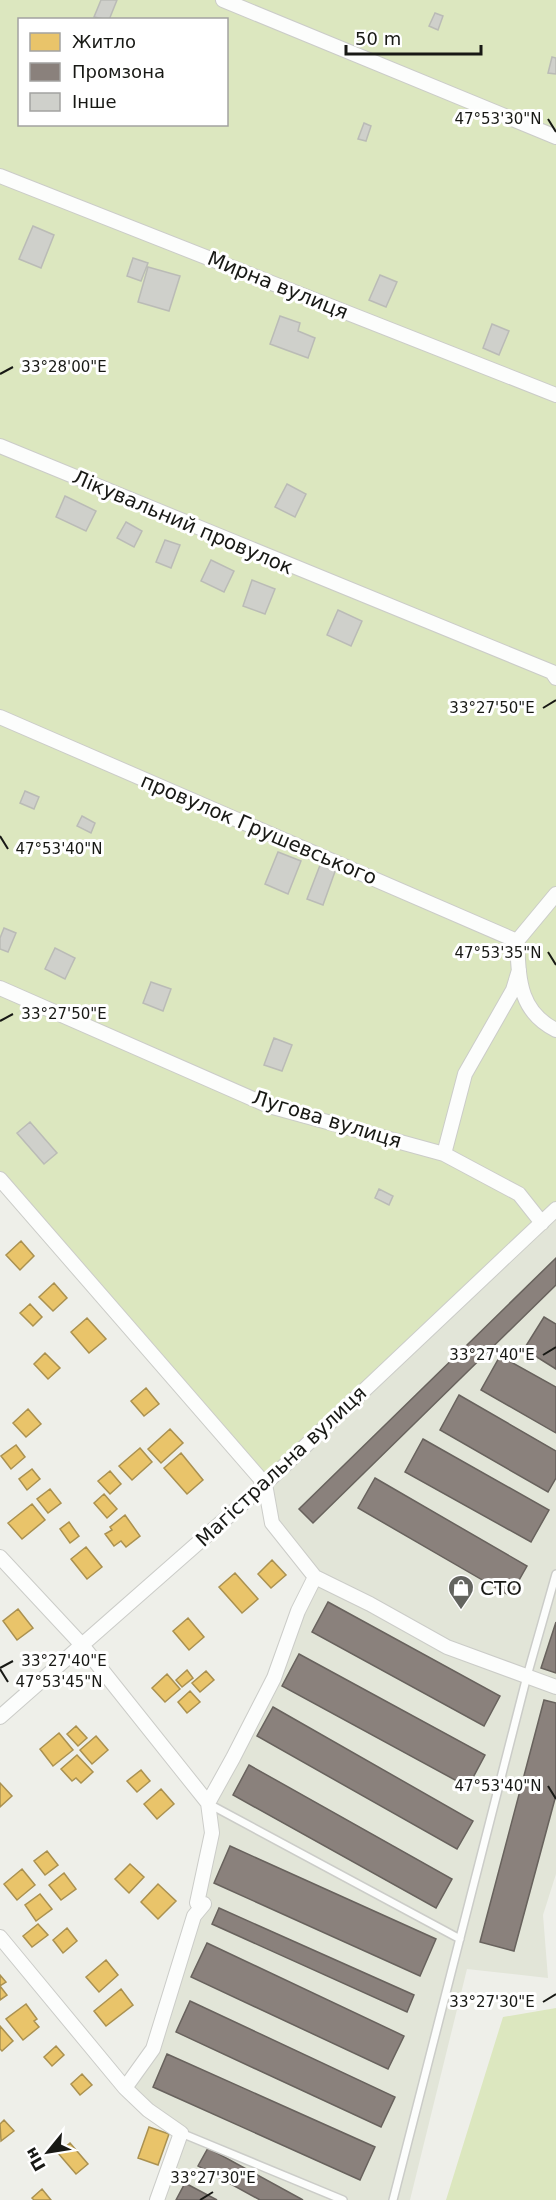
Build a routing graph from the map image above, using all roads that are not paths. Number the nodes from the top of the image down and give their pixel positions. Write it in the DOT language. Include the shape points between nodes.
graph roads {
  1 [pos="224,0"];
  2 [pos="556,137"];
  3 [pos="0,176"];
  4 [pos="556,395"];
  5 [pos="0,446"];
  6 [pos="556,678"];
  7 [pos="0,717"];
  8 [pos="556,894"];
  9 [pos="517,940"];
  10 [pos="519,970"];
  11 [pos="0,988"];
  12 [pos="556,1029"];
  13 [pos="444,1154"];
  14 [pos="0,1179"];
  15 [pos="556,1209"];
  16 [pos="542,1223"];
  17 [pos="265,1484"];
  18 [pos="0,1557"];
  19 [pos="556,1574"];
  20 [pos="315,1577"];
  21 [pos="82,1646"];
  22 [pos="527,1676"];
  23 [pos="556,1687"];
  24 [pos="0,1717"];
  25 [pos="208,1803"];
  26 [pos="0,1937"];
  27 [pos="460,1940"];
  28 [pos="125,2088"];
  29 [pos="181,2133"];
  30 [pos="157,2200"];
  31 [pos="343,2200"];
  32 [pos="393,2200"];
  1 -- 2 [label="street"];
  3 -- 4 [label="street, Мирна вулиця"];
  5 -- 6 [label="street, Лікувальний провулок" via="552,672"];
  7 -- 9 [label="street, провулок Грушевського"];
  8 -- 9 [label="street"];
  9 -- 10 [label="street"];
  10 -- 12 [label="street" via="522,994 532,1011"];
  10 -- 13 [label="street" via="513,990 465,1074"];
  11 -- 13 [label="street, Лугова вулиця" via="269,1106"];
  13 -- 16 [label="street, Лугова вулиця" via="519,1194"];
  14 -- 17 [label="street"];
  15 -- 16 [label="street, Магістральна вулиця"];
  16 -- 17 [label="street, Магістральна вулиця"];
  17 -- 20 [label="street" via="272,1523"];
  17 -- 21 [label="street, Магістральна вулиця"];
  18 -- 21 [label="street"];
  19 -- 22 [label="lane"];
  20 -- 22 [label="street" via="447,1647"];
  20 -- 25 [label="street" via="274,1678"];
  21 -- 24 [label="street, Магістральна вулиця"];
  21 -- 25 [label="street"];
  22 -- 23 [label="street"];
  22 -- 27 [label="lane"];
  25 -- 27 [label="lane"];
  25 -- 28 [label="street" via="212,1833 197,1903 204,1904 194,1916 153,2049"];
  26 -- 28 [label="street"];
  27 -- 32 [label="lane"];
  28 -- 29 [label="street"];
  29 -- 30 [label="street"];
  29 -- 31 [label="lane"];
}
